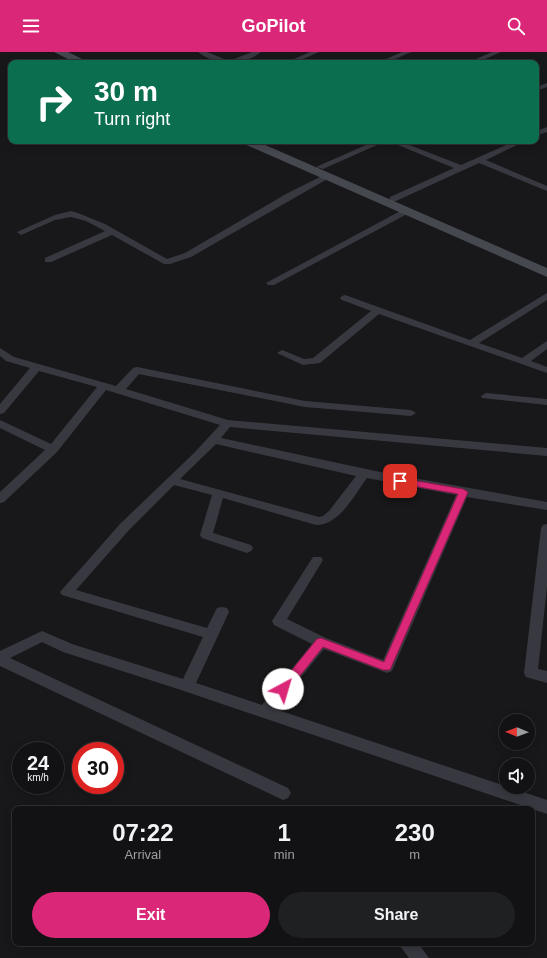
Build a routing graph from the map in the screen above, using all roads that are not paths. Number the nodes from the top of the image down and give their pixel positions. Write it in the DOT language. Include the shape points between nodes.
graph roads {
  1 [pos="46,52"];
  2 [pos="59,52"];
  3 [pos="201,52"];
  4 [pos="257,52"];
  5 [pos="316,52"];
  6 [pos="408,52"];
  7 [pos="498,52"];
  8 [pos="473,54"];
  9 [pos="484,58"];
  10 [pos="64,60"];
  11 [pos="77,60"];
  12 [pos="221,60"];
  13 [pos="236,60"];
  14 [pos="298,60"];
  15 [pos="388,60"];
  16 [pos="478,60"];
  17 [pos="253,144"];
  18 [pos="272,144"];
  19 [pos="376,144"];
  20 [pos="400,144"];
  21 [pos="515,144"];
  22 [pos="479,160"];
  23 [pos="461,168"];
  24 [pos="323,172"];
  25 [pos="547,179"];
  26 [pos="536,184"];
  27 [pos="547,189"];
  28 [pos="393,199"];
  29 [pos="406,211"];
  30 [pos="21,232"];
  31 [pos="111,232"];
  32 [pos="48,260"];
  33 [pos="547,264"];
  34 [pos="547,274"];
  35 [pos="271,283"];
  36 [pos="547,296"];
  37 [pos="345,298"];
  38 [pos="378,310"];
  39 [pos="471,344"];
  40 [pos="547,344"];
  41 [pos="0,351"];
  42 [pos="282,352"];
  43 [pos="524,362"];
  44 [pos="37,366"];
  45 [pos="547,370"];
  46 [pos="104,386"];
  47 [pos="119,390"];
  48 [pos="486,396"];
  49 [pos="547,402"];
  50 [pos="0,410"];
  51 [pos="411,413"];
  52 [pos="0,424"];
  53 [pos="227,424"];
  54 [pos="214,440"];
  55 [pos="53,449"];
  56 [pos="547,452"];
  57 [pos="364,474"];
  58 [pos="172,481"];
  59 [pos="463,492"];
  60 [pos="219,493"];
  61 [pos="0,499"];
  62 [pos="547,506"];
  63 [pos="547,528"];
  64 [pos="247,548"];
  65 [pos="317,560"];
  66 [pos="544,577"];
  67 [pos="222,612"];
  68 [pos="211,634"];
  69 [pos="321,642"];
  70 [pos="0,657"];
  71 [pos="0,660"];
  72 [pos="547,677"];
  73 [pos="187,686"];
  74 [pos="264,713"];
  75 [pos="283,793"];
  76 [pos="547,808"];
  77 [pos="410,946"];
  78 [pos="420,958"];
  1 -- 10 [label="street"];
  2 -- 11 [label="street"];
  3 -- 12 [label="street"];
  4 -- 13 [label="street"];
  5 -- 14 [label="street"];
  6 -- 15 [label="street"];
  7 -- 9 [label="street"];
  8 -- 9 [label="street"];
  9 -- 16 [label="street"];
  17 -- 24 [label="street"];
  18 -- 24 [label="street"];
  19 -- 24 [label="street"];
  20 -- 23 [label="street"];
  21 -- 22 [label="street"];
  22 -- 23 [label="street"];
  22 -- 26 [label="street"];
  23 -- 28 [label="street"];
  24 -- 28 [label="street"];
  24 -- 29 [label="street"];
  24 -- 31 [label="street" via="282,200 188,255 167,262"];
  25 -- 26 [label="street"];
  26 -- 27 [label="street"];
  28 -- 33 [label="street"];
  29 -- 34 [label="street"];
  29 -- 35 [label="street"];
  30 -- 31 [label="street" via="70,214 82,216"];
  31 -- 32 [label="street"];
  36 -- 39 [label="street"];
  37 -- 38 [label="street"];
  38 -- 39 [label="street"];
  38 -- 42 [label="street" via="316,361 303,362"];
  39 -- 43 [label="street"];
  40 -- 43 [label="street"];
  41 -- 44 [label="street" via="10,359"];
  43 -- 45 [label="street"];
  44 -- 46 [label="street"];
  44 -- 50 [label="street"];
  46 -- 47 [label="street"];
  46 -- 55 [label="street"];
  47 -- 51 [label="street" via="137,370 305,404"];
  47 -- 53 [label="street"];
  48 -- 49 [label="street"];
  52 -- 55 [label="street"];
  53 -- 54 [label="street"];
  53 -- 56 [label="street"];
  54 -- 57 [label="street"];
  54 -- 58 [label="street"];
  55 -- 61 [label="street"];
  57 -- 59 [label="street"];
  57 -- 60 [label="street" via="328,520 323,521"];
  58 -- 60 [label="street"];
  58 -- 68 [label="street" via="145,505 67,592"];
  59 -- 62 [label="street"];
  59 -- 69 [label="street" via="387,667"];
  60 -- 64 [label="street" via="206,535"];
  63 -- 66 [label="street"];
  65 -- 69 [label="street" via="279,621"];
  66 -- 72 [label="street" via="531,673"];
  67 -- 68 [label="street"];
  68 -- 73 [label="street"];
  69 -- 74 [label="street"];
  70 -- 73 [label="street" via="42,636 68,648"];
  71 -- 75 [label="street"];
  73 -- 74 [label="street"];
  74 -- 76 [label="street"];
  77 -- 78 [label="street"];
}
